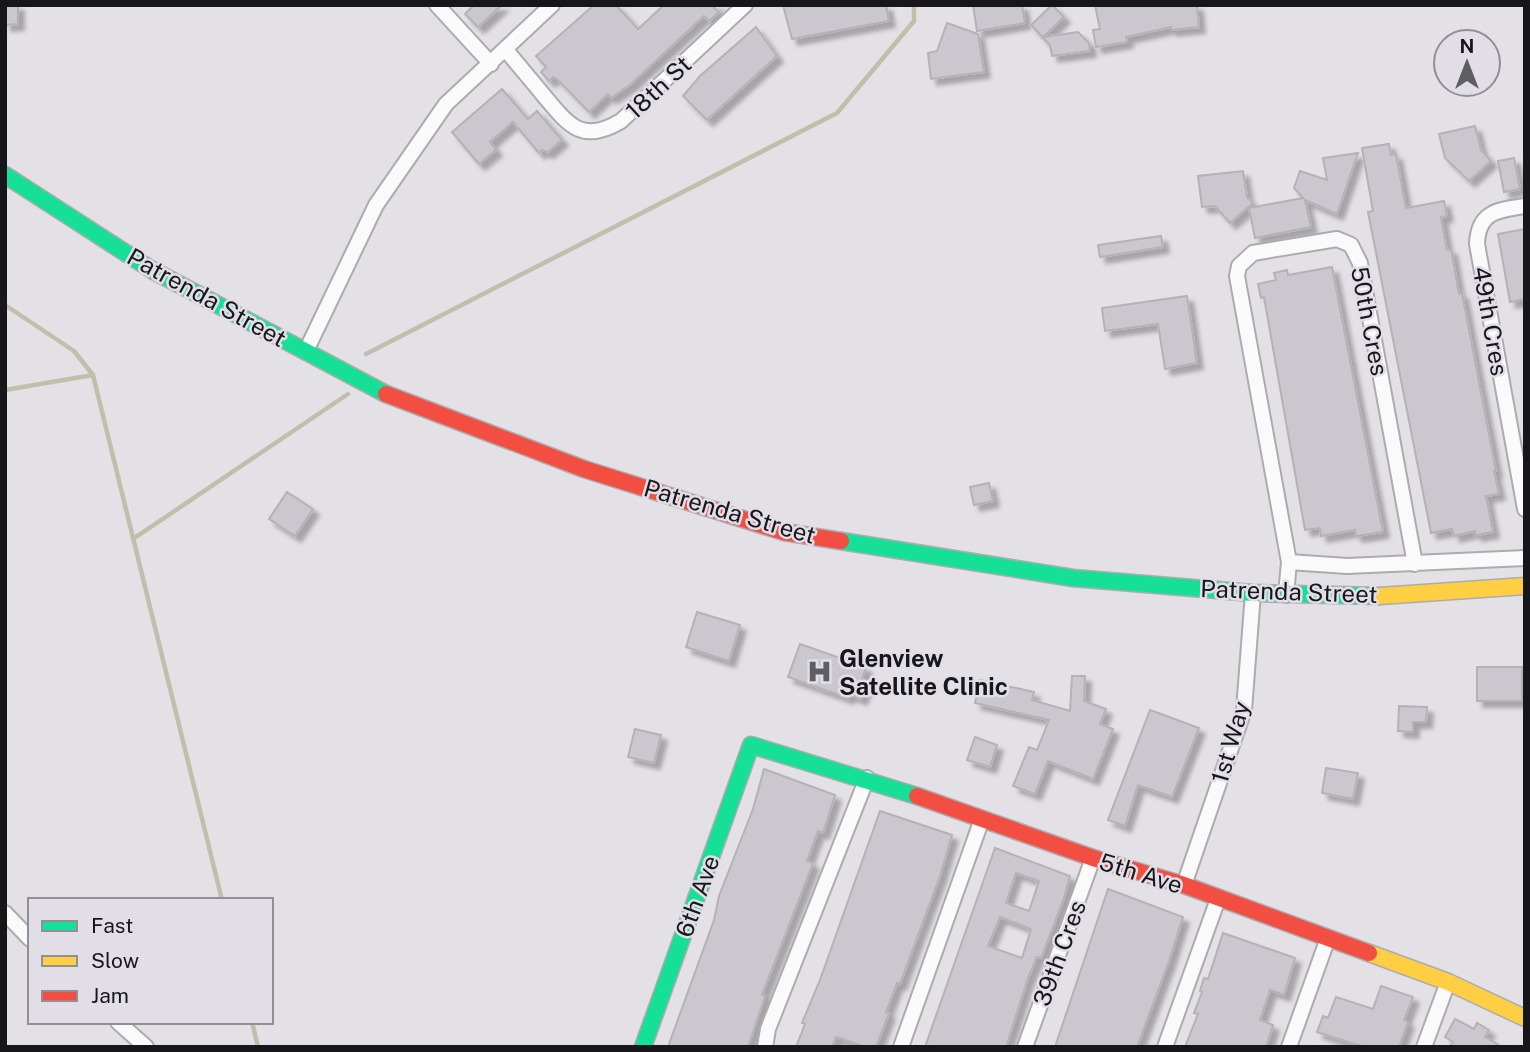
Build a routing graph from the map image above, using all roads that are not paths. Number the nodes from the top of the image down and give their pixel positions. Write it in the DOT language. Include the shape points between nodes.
graph roads {
  1 [pos="437,5"];
  2 [pos="552,5"];
  3 [pos="745,5"];
  4 [pos="506,50"];
  5 [pos="491,64"];
  6 [pos="5,175"];
  7 [pos="1525,206"];
  8 [pos="306,351"];
  9 [pos="1525,509"];
  10 [pos="1525,558"];
  11 [pos="1289,562"];
  12 [pos="1415,564"];
  13 [pos="1525,586"];
  14 [pos="1253,593"];
  15 [pos="1286,594"];
  16 [pos="751,745"];
  17 [pos="867,778"];
  18 [pos="982,819"];
  19 [pos="1093,858"];
  20 [pos="1184,885"];
  21 [pos="1219,898"];
  22 [pos="5,913"];
  23 [pos="28,937"];
  24 [pos="1328,938"];
  25 [pos="1448,982"];
  26 [pos="1525,1018"];
  27 [pos="120,1024"];
  28 [pos="146,1047"];
  29 [pos="643,1047"];
  30 [pos="765,1047"];
  31 [pos="901,1047"];
  32 [pos="1025,1047"];
  33 [pos="1165,1047"];
  34 [pos="1289,1047"];
  35 [pos="1424,1047"];
  1 -- 5 [label="street"];
  2 -- 4 [label="street"];
  3 -- 4 [label="street, 18th St" via="607,129 591,132 568,124"];
  4 -- 5 [label="street"];
  5 -- 8 [label="street" via="446,104 376,205"];
  6 -- 8 [label="street, Patrenda Street" via="152,270"];
  7 -- 9 [label="street, 49th Cres" via="1484,217 1477,244"];
  8 -- 14 [label="street, Patrenda Street" via="389,396 584,469 784,531 1073,578"];
  10 -- 12 [label="street"];
  11 -- 12 [label="street"];
  11 -- 12 [label="street, 50th Cres" via="1237,276 1239,266 1253,253 1337,239 1351,245 1360,263"];
  11 -- 15 [label="street, 50th Cres"];
  13 -- 15 [label="street, Patrenda Street" via="1375,596"];
  14 -- 15 [label="street, Patrenda Street"];
  14 -- 20 [label="street, 1st Way" via="1244,710"];
  16 -- 17 [label="street, 5th Ave"];
  16 -- 29 [label="street, 6th Ave"];
  17 -- 18 [label="street, 5th Ave"];
  17 -- 30 [label="street"];
  18 -- 19 [label="street, 5th Ave"];
  18 -- 31 [label="street"];
  19 -- 20 [label="street, 5th Ave"];
  19 -- 32 [label="street, 39th Cres"];
  20 -- 21 [label="street, 5th Ave"];
  21 -- 24 [label="street, 5th Ave"];
  21 -- 33 [label="street"];
  22 -- 23 [label="street"];
  24 -- 25 [label="street, 5th Ave"];
  24 -- 34 [label="street"];
  25 -- 26 [label="street, 5th Ave"];
  25 -- 35 [label="street"];
  27 -- 28 [label="street"];
}
